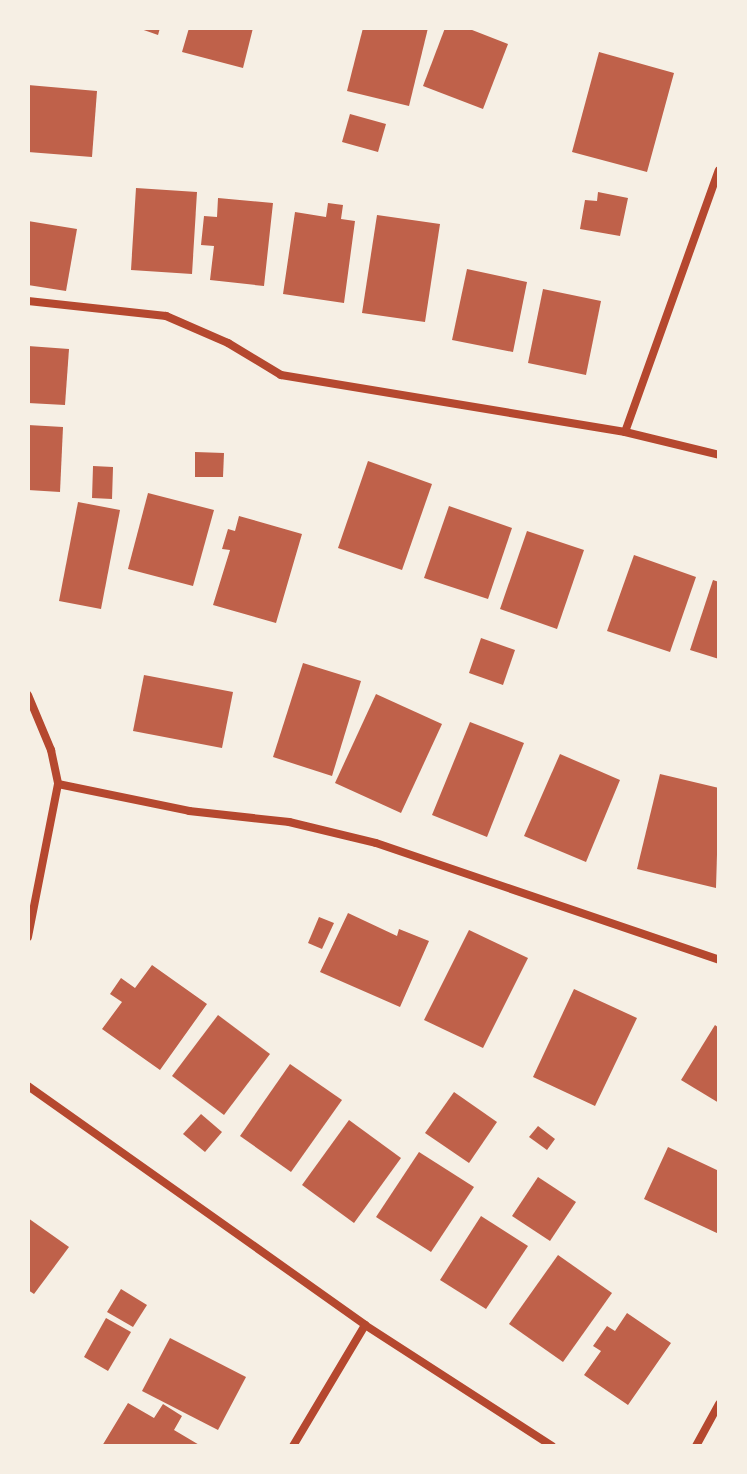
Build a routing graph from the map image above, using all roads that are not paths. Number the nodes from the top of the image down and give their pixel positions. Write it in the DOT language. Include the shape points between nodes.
graph roads {
  1 [pos="719,170"];
  2 [pos="28,301"];
  3 [pos="625,432"];
  4 [pos="719,455"];
  5 [pos="28,695"];
  6 [pos="58,784"];
  7 [pos="28,937"];
  8 [pos="719,960"];
  9 [pos="28,1086"];
  10 [pos="365,1325"];
  11 [pos="719,1404"];
  12 [pos="293,1446"];
  13 [pos="552,1446"];
  14 [pos="696,1446"];
  1 -- 3 [label="street"];
  2 -- 3 [label="street" via="166,316 228,343 281,375"];
  3 -- 4 [label="street"];
  5 -- 6 [label="street" via="51,750"];
  6 -- 7 [label="street"];
  6 -- 8 [label="street" via="189,811 289,822 376,843"];
  9 -- 10 [label="street"];
  10 -- 12 [label="street"];
  10 -- 13 [label="street"];
  11 -- 14 [label="street"];
}
